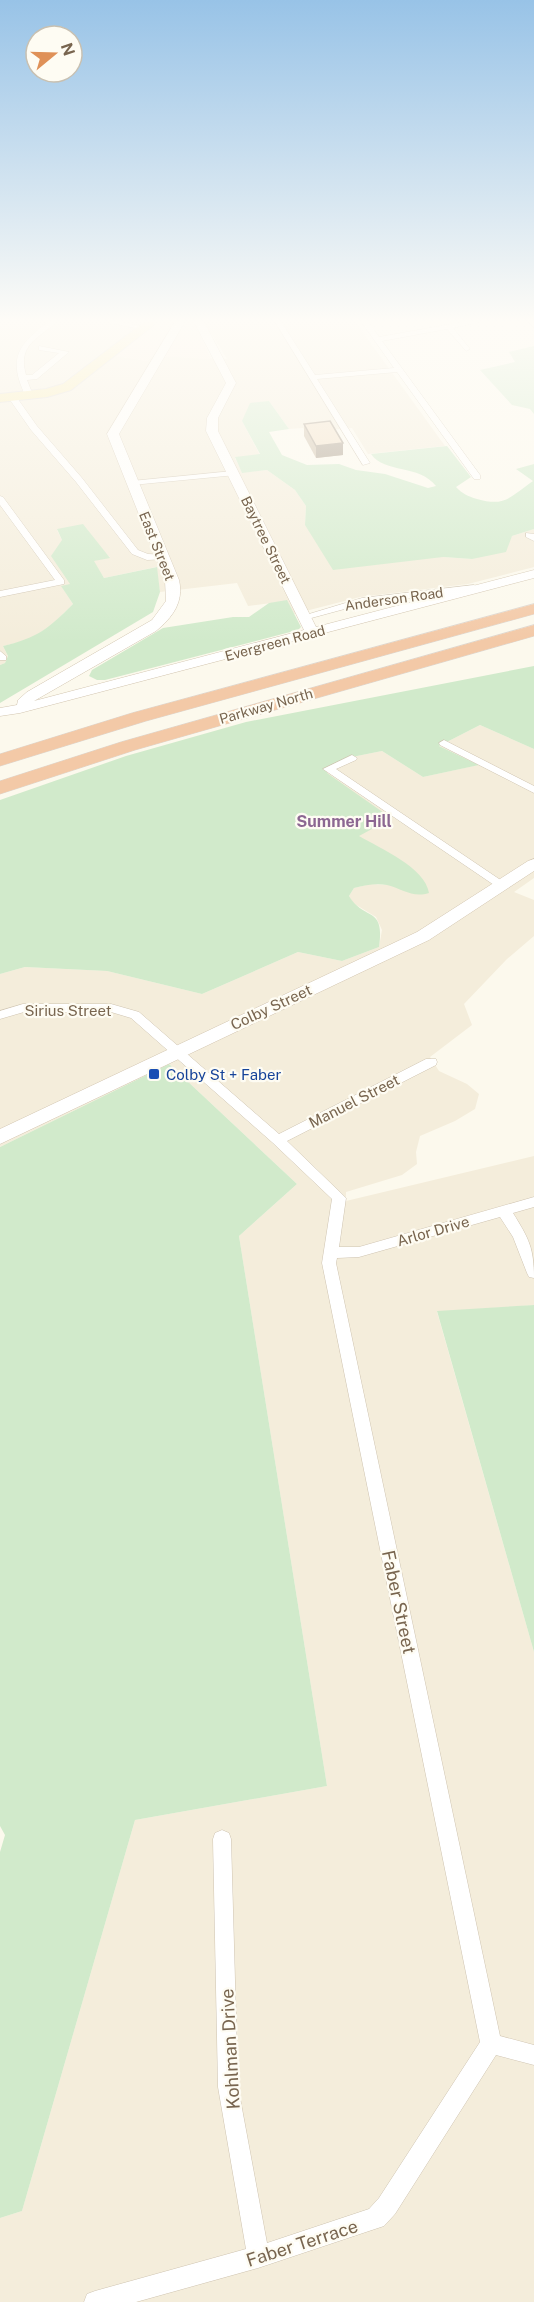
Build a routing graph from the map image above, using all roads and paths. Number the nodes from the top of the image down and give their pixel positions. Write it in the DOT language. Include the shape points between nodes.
graph roads {
  1 [pos="33,427"];
  2 [pos="115,427"];
  3 [pos="212,427"];
  4 [pos="344,427"];
  5 [pos="441,427"];
  6 [pos="366,463"];
  7 [pos="233,473"];
  8 [pos="477,477"];
  9 [pos="132,483"];
  10 [pos="0,499"];
  11 [pos="163,557"];
  12 [pos="534,574"];
  13 [pos="485,587"];
  14 [pos="0,594"];
  15 [pos="534,609"];
  16 [pos="304,617"];
  17 [pos="534,618"];
  18 [pos="534,630"];
  19 [pos="312,633"];
  20 [pos="534,648"];
  21 [pos="78,669"];
  22 [pos="107,687"];
  23 [pos="250,687"];
  24 [pos="7,711"];
  25 [pos="0,717"];
  26 [pos="210,723"];
  27 [pos="0,743"];
  28 [pos="444,743"];
  29 [pos="352,758"];
  30 [pos="0,760"];
  31 [pos="0,773"];
  32 [pos="0,788"];
  33 [pos="534,790"];
  34 [pos="534,864"];
  35 [pos="501,885"];
  36 [pos="0,1015"];
  37 [pos="178,1051"];
  38 [pos="431,1062"];
  39 [pos="0,1137"];
  40 [pos="278,1140"];
  41 [pos="534,1202"];
  42 [pos="504,1211"];
  43 [pos="331,1253"];
  44 [pos="534,1273"];
  45 [pos="222,1839"];
  46 [pos="491,2044"];
  47 [pos="534,2055"];
  48 [pos="258,2257"];
  49 [pos="95,2302"];
  1 -- 11 [label="street" via="135,552"];
  2 -- 9 [label="street, East Street" via="114,440"];
  3 -- 7 [label="street, Baytree Street"];
  4 -- 6 [label="street"];
  5 -- 8 [label="street"];
  7 -- 9 [label="street"];
  7 -- 16 [label="street, Baytree Street"];
  9 -- 11 [label="street, East Street"];
  10 -- 14 [label="street" via="61,582"];
  11 -- 21 [label="street, East Street" via="175,593 166,614 151,628"];
  12 -- 13 [label="street, Evergreen Road"];
  13 -- 16 [label="street, Anderson Road" via="362,602"];
  13 -- 19 [label="street, Evergreen Road"];
  15 -- 23 [label="highway, Parkway North"];
  16 -- 19 [label="street, Baytree Street"];
  17 -- 31 [label="highway" via="123,732"];
  18 -- 26 [label="highway, Parkway North"];
  19 -- 22 [label="street, Evergreen Road"];
  20 -- 26 [label="highway"];
  21 -- 22 [label="street" via="87,682"];
  21 -- 24 [label="street, East Street"];
  22 -- 24 [label="street, Evergreen Road"];
  23 -- 27 [label="highway" via="223,687"];
  23 -- 30 [label="highway, Parkway North"];
  24 -- 25 [label="street, East Street"];
  26 -- 32 [label="highway, Parkway North"];
  28 -- 33 [label="street"];
  29 -- 35 [label="street" via="328,769"];
  34 -- 35 [label="street, Colby Street"];
  35 -- 37 [label="street, Colby Street" via="423,936"];
  36 -- 37 [label="street, Sirius Street" via="24,1008 111,1008 135,1015"];
  37 -- 39 [label="street, Colby Street"];
  37 -- 40 [label="street"];
  38 -- 40 [label="street, Manuel Street"];
  40 -- 43 [label="street, Faber Street" via="339,1198"];
  41 -- 42 [label="street, Arlor Drive"];
  42 -- 43 [label="street, Arlor Drive" via="359,1252"];
  42 -- 44 [label="street" via="520,1236"];
  43 -- 46 [label="street, Faber Street" via="329,1263"];
  45 -- 48 [label="street, Kohlman Drive" via="228,2087"];
  46 -- 47 [label="street"];
  46 -- 48 [label="street, Faber Terrace" via="376,2218"];
  48 -- 49 [label="street, Faber Terrace"];
}
